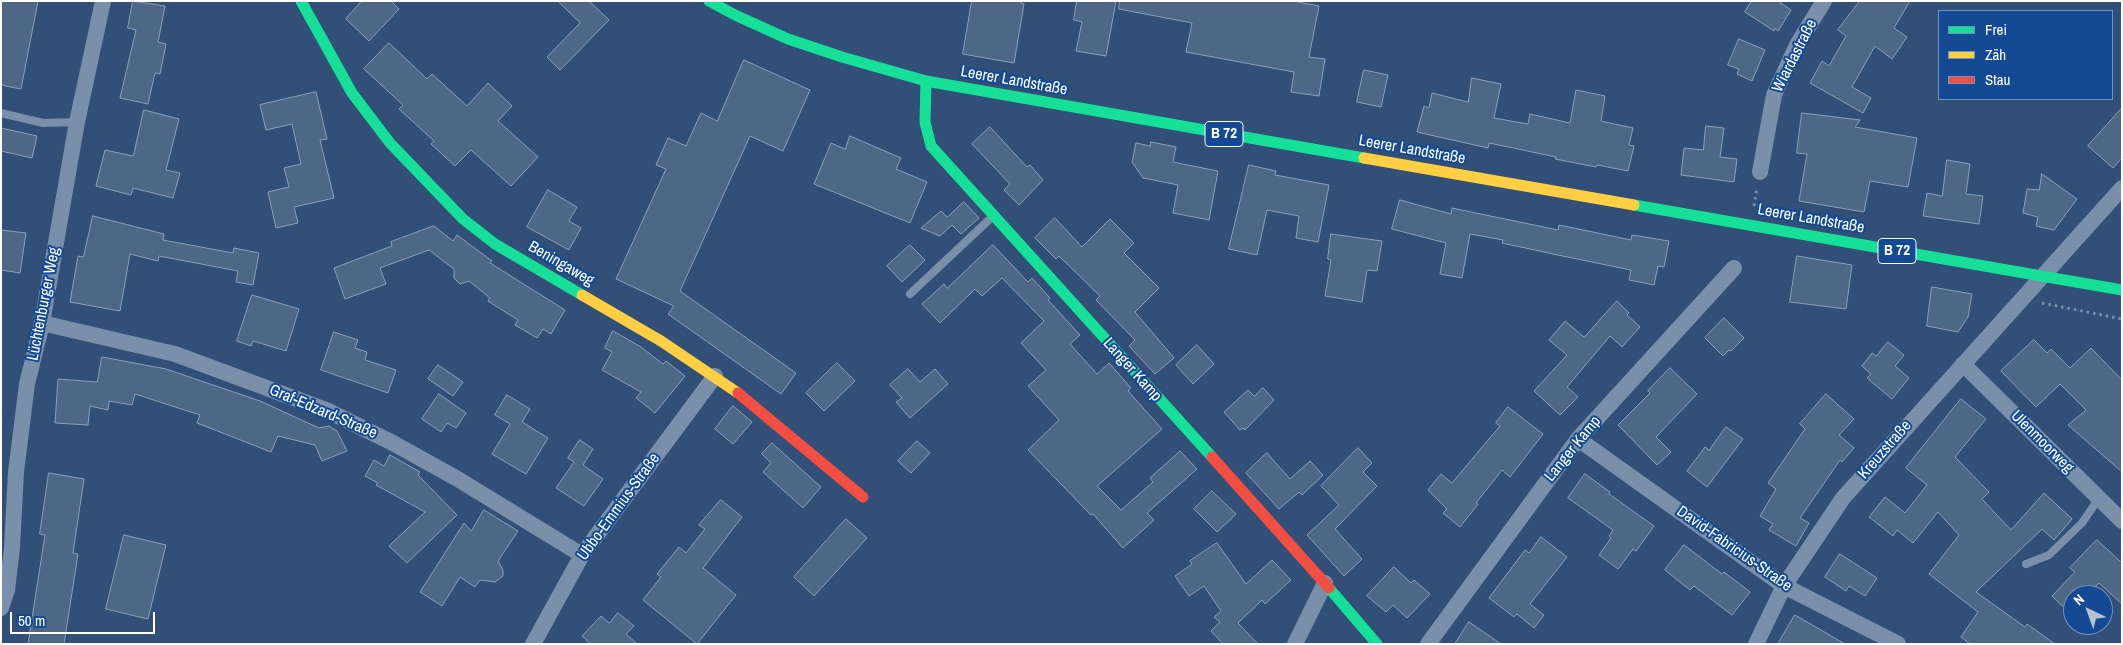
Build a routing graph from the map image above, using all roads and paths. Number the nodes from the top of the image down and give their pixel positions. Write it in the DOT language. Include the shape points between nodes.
graph roads {
  1 [pos="103,1"];
  2 [pos="301,1"];
  3 [pos="709,1"];
  4 [pos="1822,2"];
  5 [pos="926,81"];
  6 [pos="1,112"];
  7 [pos="76,122"];
  8 [pos="1760,172"];
  9 [pos="2122,188"];
  10 [pos="993,216"];
  11 [pos="1751,226"];
  12 [pos="1734,268"];
  13 [pos="2043,276"];
  14 [pos="2122,290"];
  15 [pos="910,294"];
  16 [pos="2021,300"];
  17 [pos="2122,319"];
  18 [pos="42,323"];
  19 [pos="1963,364"];
  20 [pos="715,376"];
  21 [pos="1578,439"];
  22 [pos="863,497"];
  23 [pos="2099,498"];
  24 [pos="2122,521"];
  25 [pos="582,555"];
  26 [pos="2026,564"];
  27 [pos="1325,583"];
  28 [pos="1784,586"];
  29 [pos="1,608"];
  30 [pos="533,644"];
  31 [pos="1295,644"];
  32 [pos="1377,644"];
  33 [pos="1428,644"];
  34 [pos="1756,644"];
  35 [pos="1898,644"];
  1 -- 7 [label="street, Lüchtenburger Weg"];
  2 -- 20 [label="street, Beningaweg" via="352,93 390,143 464,220 495,244"];
  3 -- 5 [label="street, Leerer Landstraße / B 72" via="784,37 844,59"];
  4 -- 8 [label="street, Wiardastraße" via="1796,45 1774,95"];
  5 -- 10 [label="street, Langer Kamp" via="925,133 931,146"];
  5 -- 11 [label="street, Leerer Landstraße / B 72"];
  6 -- 7 [label="lane" via="43,123"];
  7 -- 18 [label="street, Lüchtenburger Weg"];
  8 -- 11 [label="path"];
  9 -- 13 [label="street, Kreuzstraße"];
  10 -- 15 [label="lane"];
  10 -- 27 [label="street, Langer Kamp"];
  11 -- 13 [label="street, Leerer Landstraße / B 72"];
  12 -- 21 [label="street, Langer Kamp"];
  13 -- 14 [label="street, Leerer Landstraße / B 72"];
  13 -- 16 [label="street, Kreuzstraße"];
  16 -- 17 [label="path"];
  16 -- 19 [label="street, Kreuzstraße"];
  18 -- 25 [label="street, Graf-Edzard-Straße" via="175,354 326,410 456,478"];
  18 -- 29 [label="street, Lüchtenburger Weg" via="27,384 16,472 12,548"];
  19 -- 23 [label="street, Ulenmoorweg"];
  19 -- 28 [label="street, Kreuzstraße" via="1843,498"];
  20 -- 22 [label="street, Beningaweg" via="756,406"];
  20 -- 25 [label="street, Ubbo-Emmius-Straße"];
  21 -- 28 [label="street, David-Fabricius-Straße"];
  21 -- 33 [label="street, Langer Kamp"];
  23 -- 24 [label="street, Ulenmoorweg"];
  23 -- 26 [label="lane" via="2082,523 2049,556"];
  25 -- 30 [label="street, Ubbo-Emmius-Straße"];
  27 -- 31 [label="street"];
  27 -- 32 [label="street, Langer Kamp"];
  28 -- 34 [label="street, Kreuzstraße"];
  28 -- 35 [label="street, David-Fabricius-Straße"];
}
